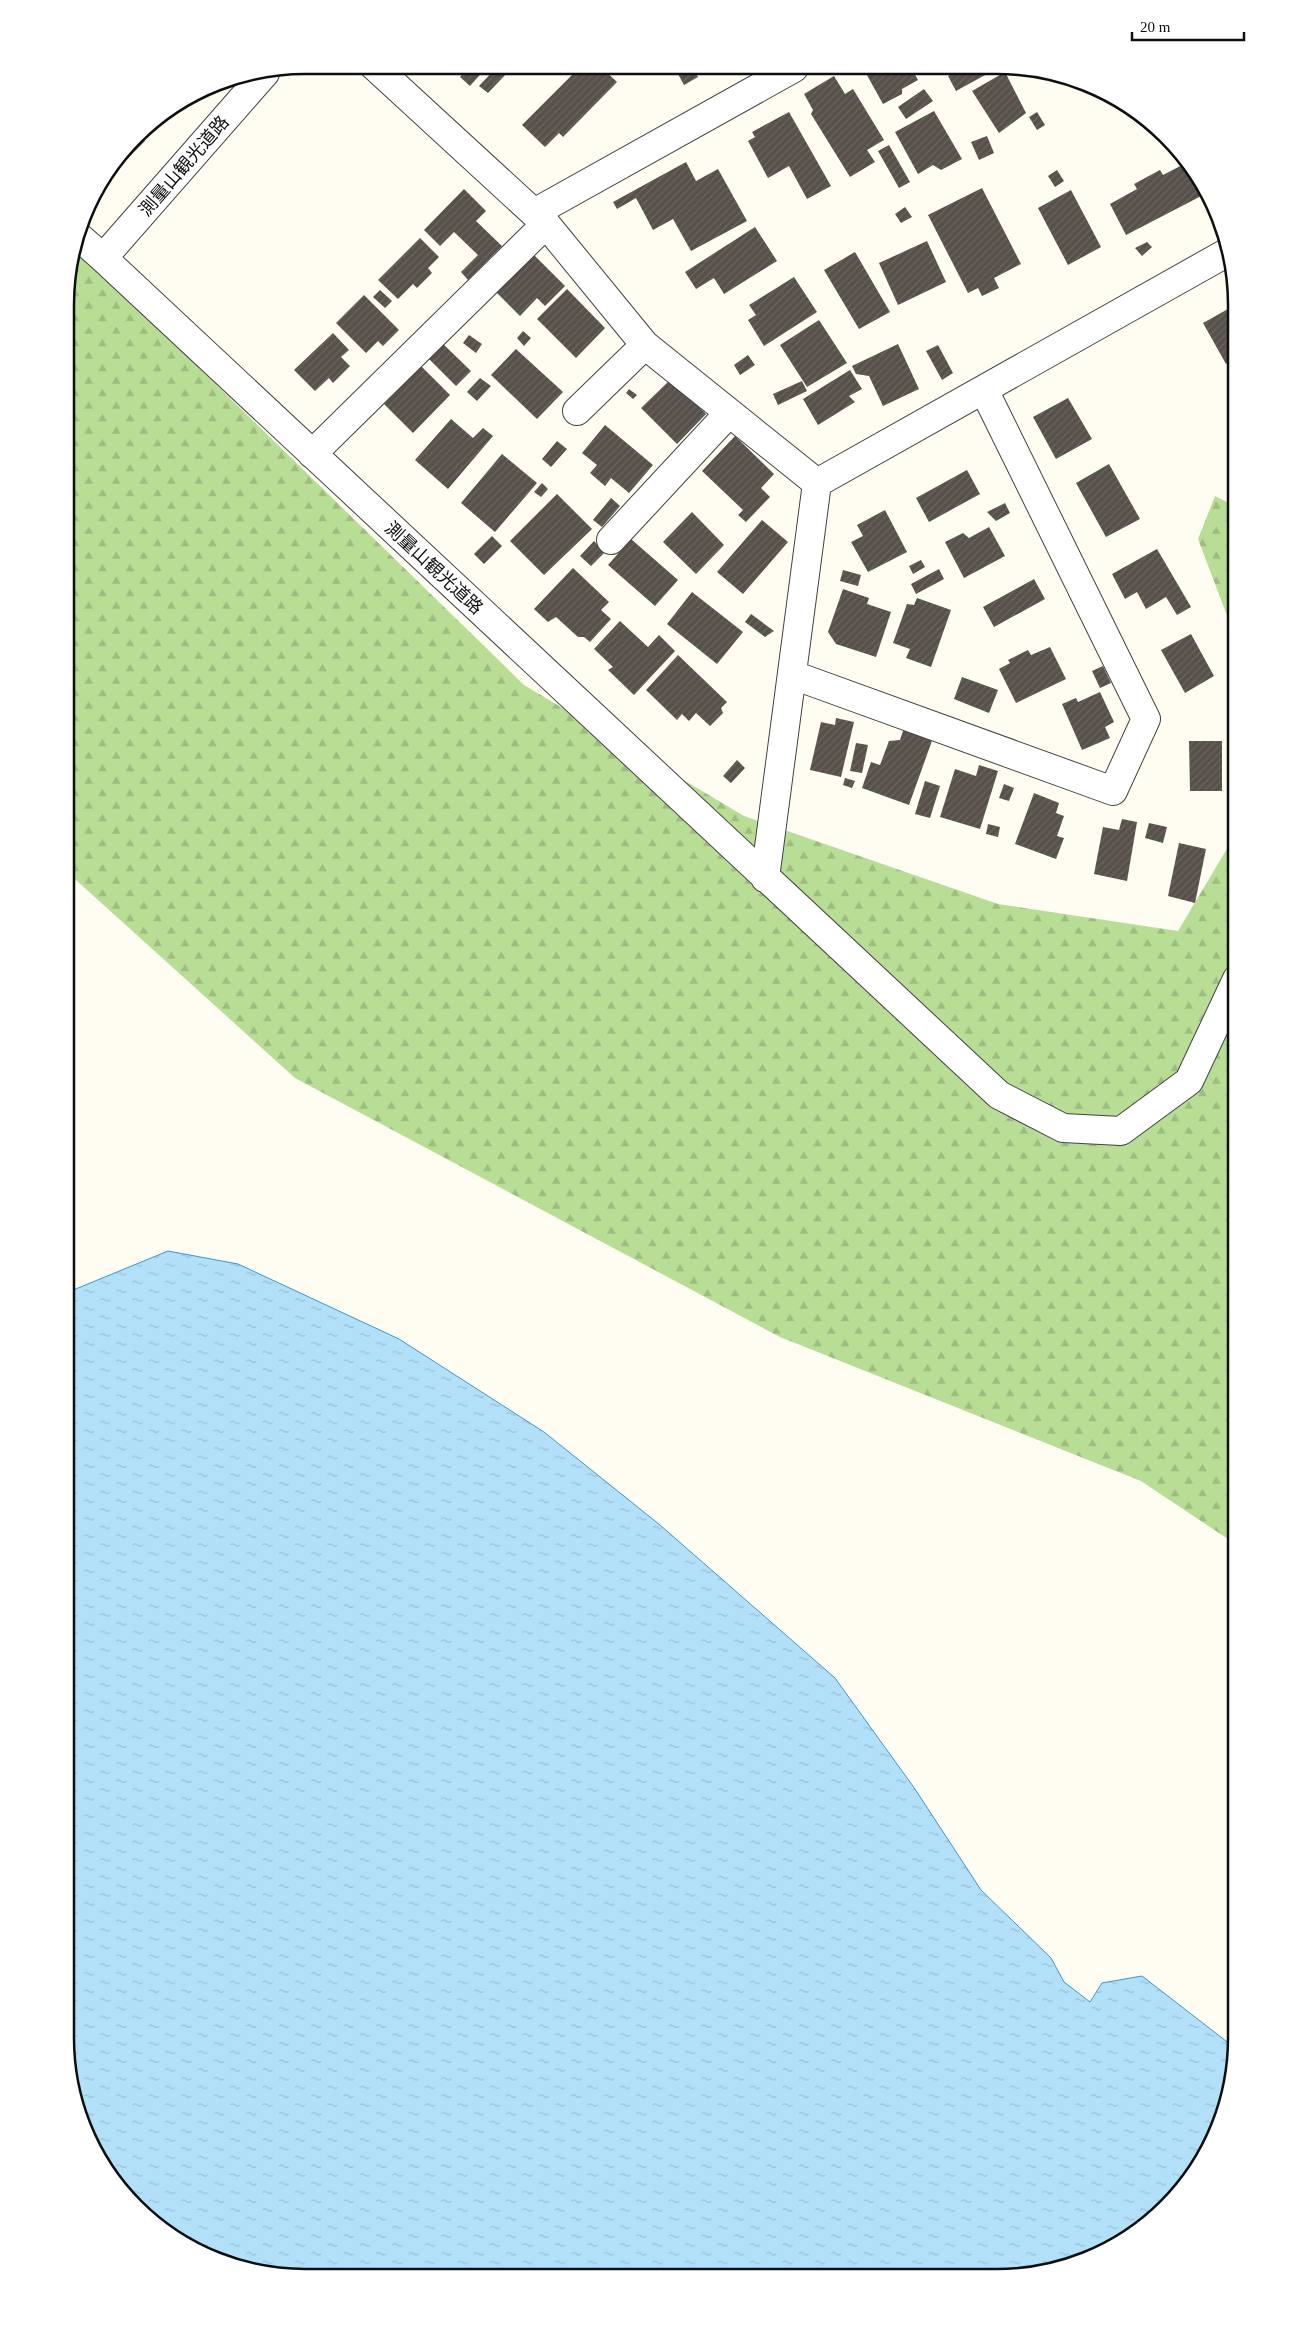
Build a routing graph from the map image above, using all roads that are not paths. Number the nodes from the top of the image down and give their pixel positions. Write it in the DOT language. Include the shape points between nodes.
graph roads {
  1 [pos="382,74"];
  2 [pos="784,74"];
  3 [pos="260,78"];
  4 [pos="540,218"];
  5 [pos="83,241"];
  6 [pos="1223,255"];
  7 [pos="103,258"];
  8 [pos="645,345"];
  9 [pos="984,390"];
  10 [pos="577,411"];
  11 [pos="729,413"];
  12 [pos="312,454"];
  13 [pos="817,483"];
  14 [pos="611,540"];
  15 [pos="793,675"];
  16 [pos="765,878"];
  17 [pos="1228,998"];
  1 -- 4 [label="street"];
  2 -- 4 [label="street"];
  3 -- 7 [label="street, 測量山観光道路"];
  4 -- 8 [label="street"];
  4 -- 12 [label="street"];
  5 -- 7 [label="street, 測量山観光道路"];
  6 -- 9 [label="street"];
  7 -- 12 [label="street, 測量山観光道路"];
  8 -- 10 [label="street"];
  8 -- 11 [label="street"];
  9 -- 13 [label="street"];
  9 -- 15 [label="street" via="1146,719 1113,791"];
  11 -- 13 [label="street"];
  11 -- 14 [label="street"];
  12 -- 16 [label="street, 測量山観光道路"];
  13 -- 15 [label="street"];
  15 -- 16 [label="street"];
  16 -- 17 [label="street, 測量山観光道路" via="999,1095 1063,1128 1121,1131 1189,1081"];
}
